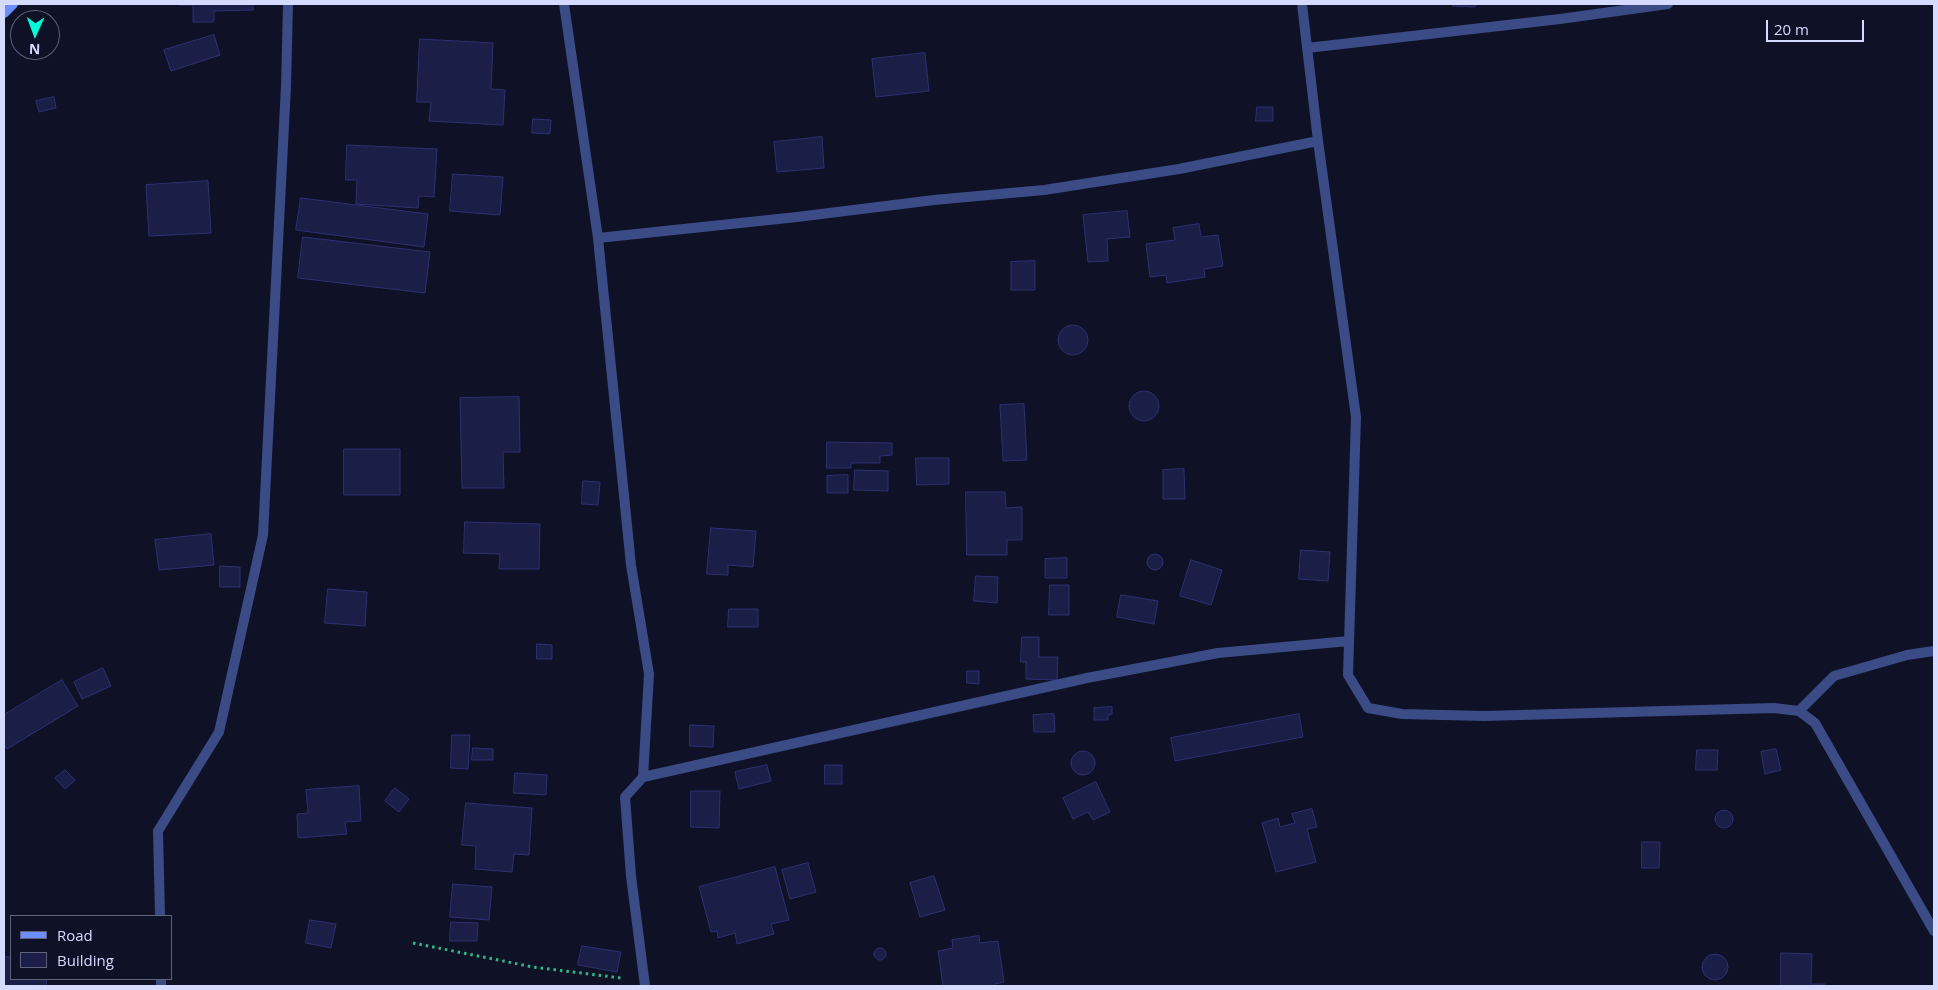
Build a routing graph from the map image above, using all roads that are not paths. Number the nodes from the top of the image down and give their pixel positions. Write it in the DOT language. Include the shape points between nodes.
graph roads {
  1 [pos="13,4"];
  2 [pos="288,4"];
  3 [pos="564,4"];
  4 [pos="1302,4"];
  5 [pos="1668,4"];
  6 [pos="4,13"];
  7 [pos="1307,48"];
  8 [pos="1318,141"];
  9 [pos="598,238"];
  10 [pos="1349,641"];
  11 [pos="1934,651"];
  12 [pos="1800,711"];
  13 [pos="643,777"];
  14 [pos="160,915"];
  15 [pos="1934,931"];
  16 [pos="645,984"];
  1 -- 6 [label="street"];
  2 -- 14 [label="street" via="263,534 219,732 158,831"];
  3 -- 9 [label="street"];
  4 -- 7 [label="street"];
  5 -- 7 [label="street"];
  7 -- 8 [label="street"];
  8 -- 9 [label="street" via="1179,169 1044,190"];
  8 -- 10 [label="street" via="1356,417"];
  9 -- 13 [label="street" via="631,565 649,674"];
  10 -- 12 [label="street" via="1348,675 1368,708 1402,714 1484,716 1774,708"];
  10 -- 13 [label="street" via="1218,653 1087,678"];
  11 -- 12 [label="street" via="1907,655 1834,676"];
  12 -- 15 [label="street" via="1815,723"];
  13 -- 16 [label="street" via="625,797"];
}
